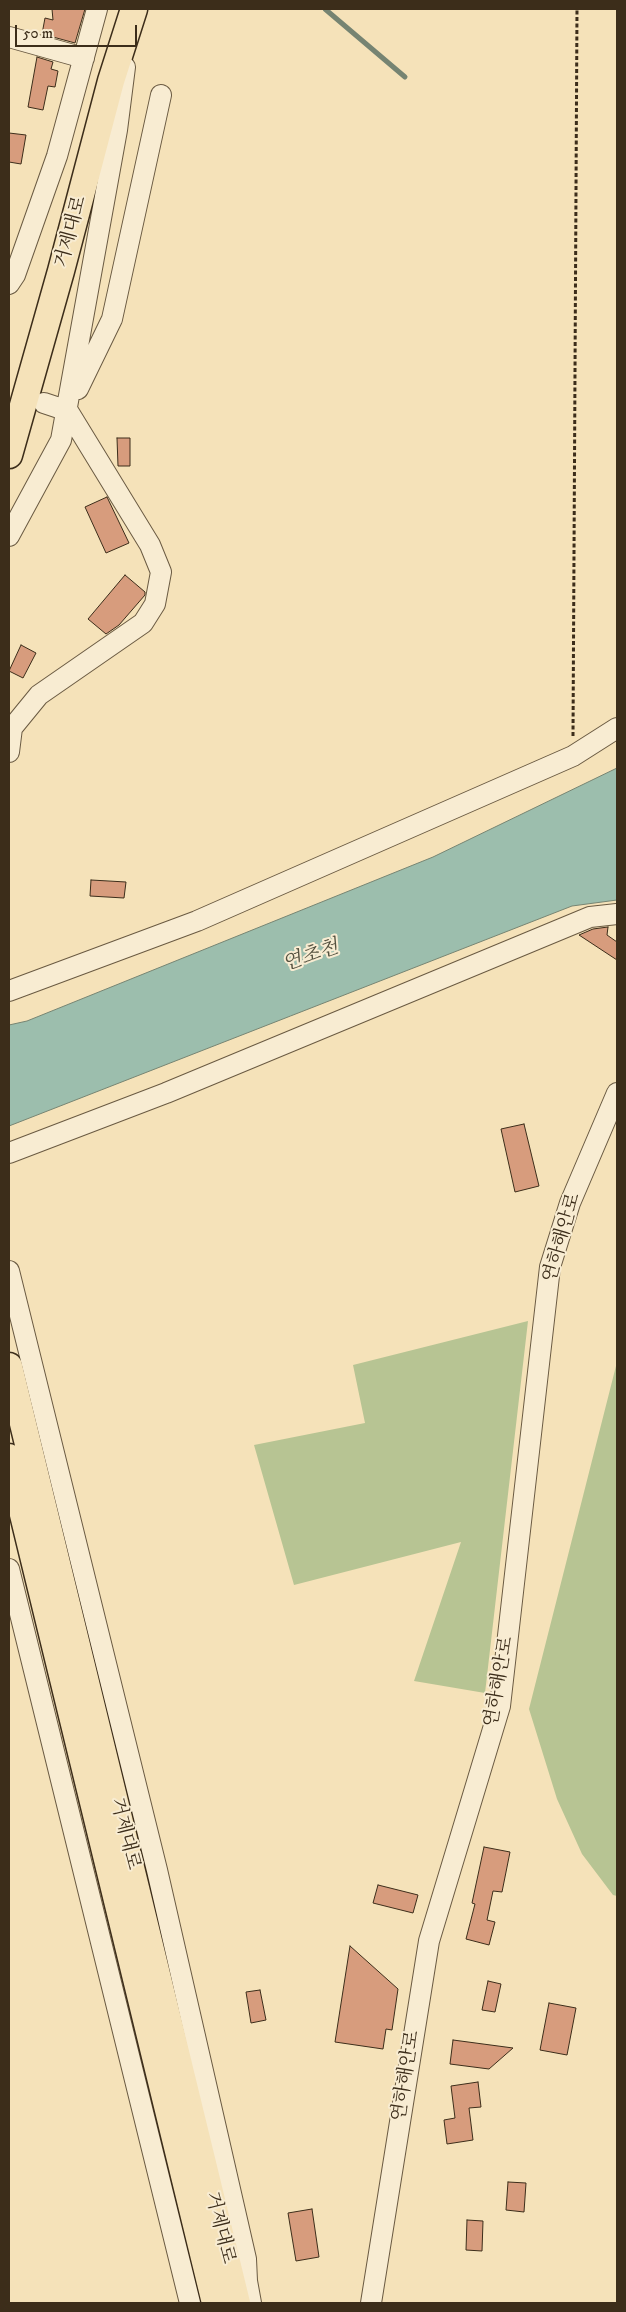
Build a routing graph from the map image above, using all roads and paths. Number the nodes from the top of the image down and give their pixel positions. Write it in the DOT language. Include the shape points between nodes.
graph roads {
  1 [pos="97,9"];
  2 [pos="577,9"];
  3 [pos="128,12"];
  4 [pos="9,37"];
  5 [pos="84,58"];
  6 [pos="161,95"];
  7 [pos="9,284"];
  8 [pos="9,397"];
  9 [pos="44,403"];
  10 [pos="68,411"];
  11 [pos="9,456"];
  12 [pos="9,536"];
  13 [pos="617,728"];
  14 [pos="9,752"];
  15 [pos="573,756"];
  16 [pos="617,914"];
  17 [pos="9,991"];
  18 [pos="617,1093"];
  19 [pos="9,1153"];
  20 [pos="9,1271"];
  21 [pos="9,1366"];
  22 [pos="9,1457"];
  23 [pos="9,1569"];
  24 [pos="190,2303"];
  25 [pos="215,2303"];
  26 [pos="237,2303"];
  27 [pos="250,2303"];
  28 [pos="371,2303"];
  1 -- 5 [label="street"];
  2 -- 15 [label="path"];
  3 -- 8 [label="main road, 거제대로" via="78,142 45,275"];
  3 -- 10 [label="street" via="116,130"];
  3 -- 11 [label="main road, 거제대로" via="62,271"];
  4 -- 5 [label="street"];
  5 -- 7 [label="street" via="57,156"];
  6 -- 10 [label="street" via="112,320"];
  9 -- 10 [label="street"];
  10 -- 12 [label="street" via="61,440"];
  10 -- 14 [label="street" via="150,545 161,572 155,604 142,623 39,695 12,728"];
  13 -- 15 [label="street"];
  15 -- 17 [label="street" via="197,921"];
  16 -- 19 [label="street" via="590,917 166,1093"];
  18 -- 28 [label="street, 연하해안로" via="570,1203 550,1267 500,1706 428,1941"];
  20 -- 27 [label="street" via="159,1880 246,2259"];
  21 -- 26 [label="main road, 거제대로"];
  22 -- 25 [label="main road, 거제대로"];
  23 -- 24 [label="street"];
}
